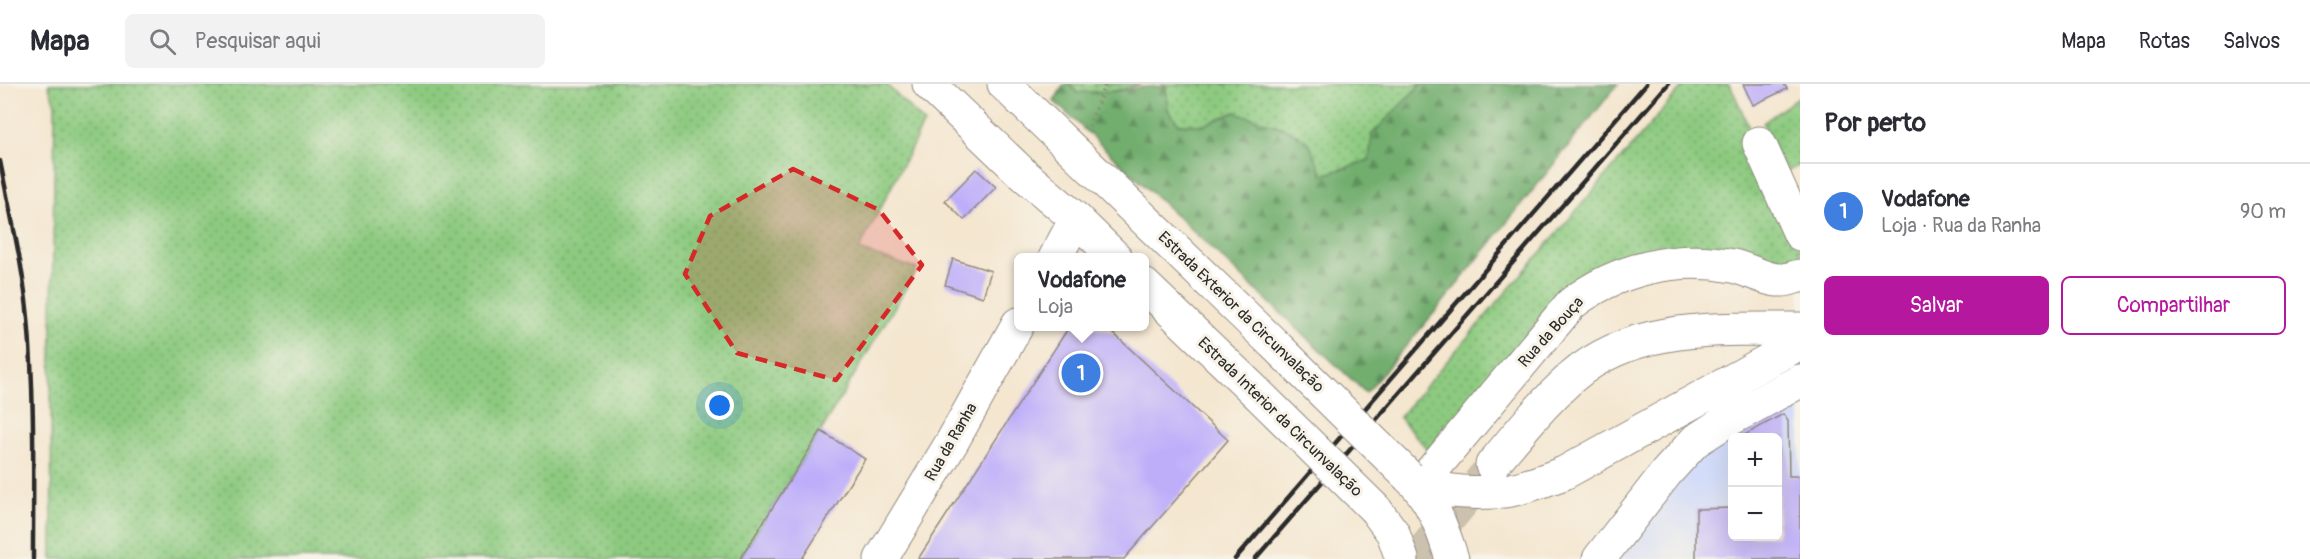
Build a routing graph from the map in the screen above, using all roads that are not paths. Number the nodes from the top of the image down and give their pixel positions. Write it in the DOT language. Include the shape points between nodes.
graph roads {
  1 [pos="928,84"];
  2 [pos="1004,84"];
  3 [pos="1758,143"];
  4 [pos="1076,219"];
  5 [pos="1800,234"];
  6 [pos="1058,253"];
  7 [pos="1111,253"];
  8 [pos="1800,276"];
  9 [pos="1149,290"];
  10 [pos="1800,329"];
  11 [pos="1014,331"];
  12 [pos="1800,343"];
  13 [pos="1800,381"];
  14 [pos="1492,465"];
  15 [pos="1414,482"];
  16 [pos="881,559"];
  17 [pos="1402,559"];
  18 [pos="1452,559"];
  19 [pos="1599,559"];
  1 -- 4 [label="main road"];
  2 -- 15 [label="main road, Estrada Exterior da Circunvalação, bridge"];
  3 -- 5 [label="main road"];
  4 -- 6 [label="main road"];
  4 -- 7 [label="main road"];
  8 -- 15 [label="main road, Rua da Bouça" via="1781,280 1732,266 1670,264 1635,270 1597,285 1571,304"];
  9 -- 17 [label="main road, Estrada Interior da Circunvalação, bridge" via="1375,509 1393,532"];
  10 -- 14 [label="main road" via="1692,331 1626,345 1573,377"];
  11 -- 16 [label="main road, Rua da Ranha"];
  12 -- 15 [label="main road" via="1556,476 1530,486 1505,491 1455,491"];
  13 -- 19 [label="main road" via="1695,441"];
  15 -- 18 [label="main road, Estrada Exterior da Circunvalação" via="1435,514"];
}
